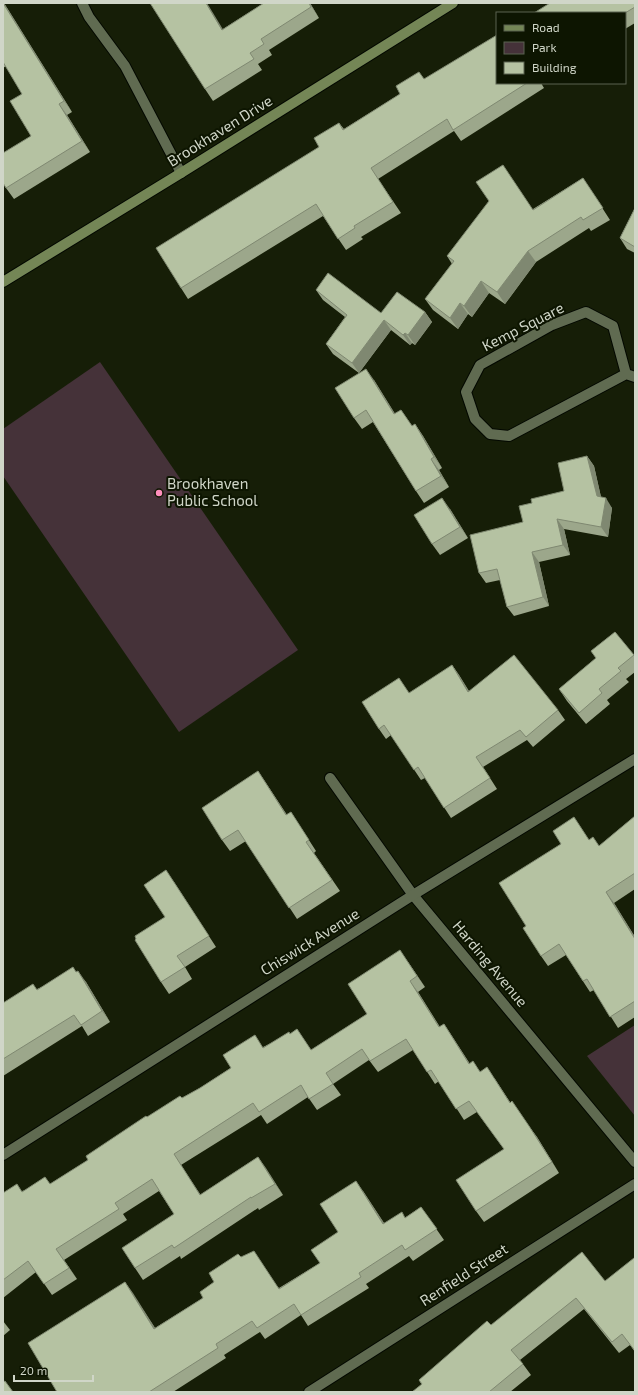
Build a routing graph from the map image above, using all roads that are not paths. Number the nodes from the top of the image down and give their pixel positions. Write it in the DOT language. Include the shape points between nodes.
graph roads {
  1 [pos="82,3"];
  2 [pos="452,3"];
  3 [pos="181,173"];
  4 [pos="3,282"];
  5 [pos="630,376"];
  6 [pos="635,759"];
  7 [pos="330,778"];
  8 [pos="413,894"];
  9 [pos="3,1155"];
  10 [pos="635,1162"];
  11 [pos="635,1184"];
  12 [pos="309,1392"];
  1 -- 3 [label="street" via="89,17 125,66"];
  2 -- 3 [label="street, Brookhaven Drive"];
  3 -- 4 [label="street, Brookhaven Drive"];
  5 -- 5 [label="street, Kemp Square" via="613,326 586,312 552,325 480,365 466,392 475,419 490,434 509,436"];
  6 -- 8 [label="street, Chiswick Avenue"];
  7 -- 8 [label="street, Harding Avenue"];
  8 -- 9 [label="street, Chiswick Avenue"];
  8 -- 10 [label="street, Harding Avenue"];
  11 -- 12 [label="street, Renfield Street"];
}
